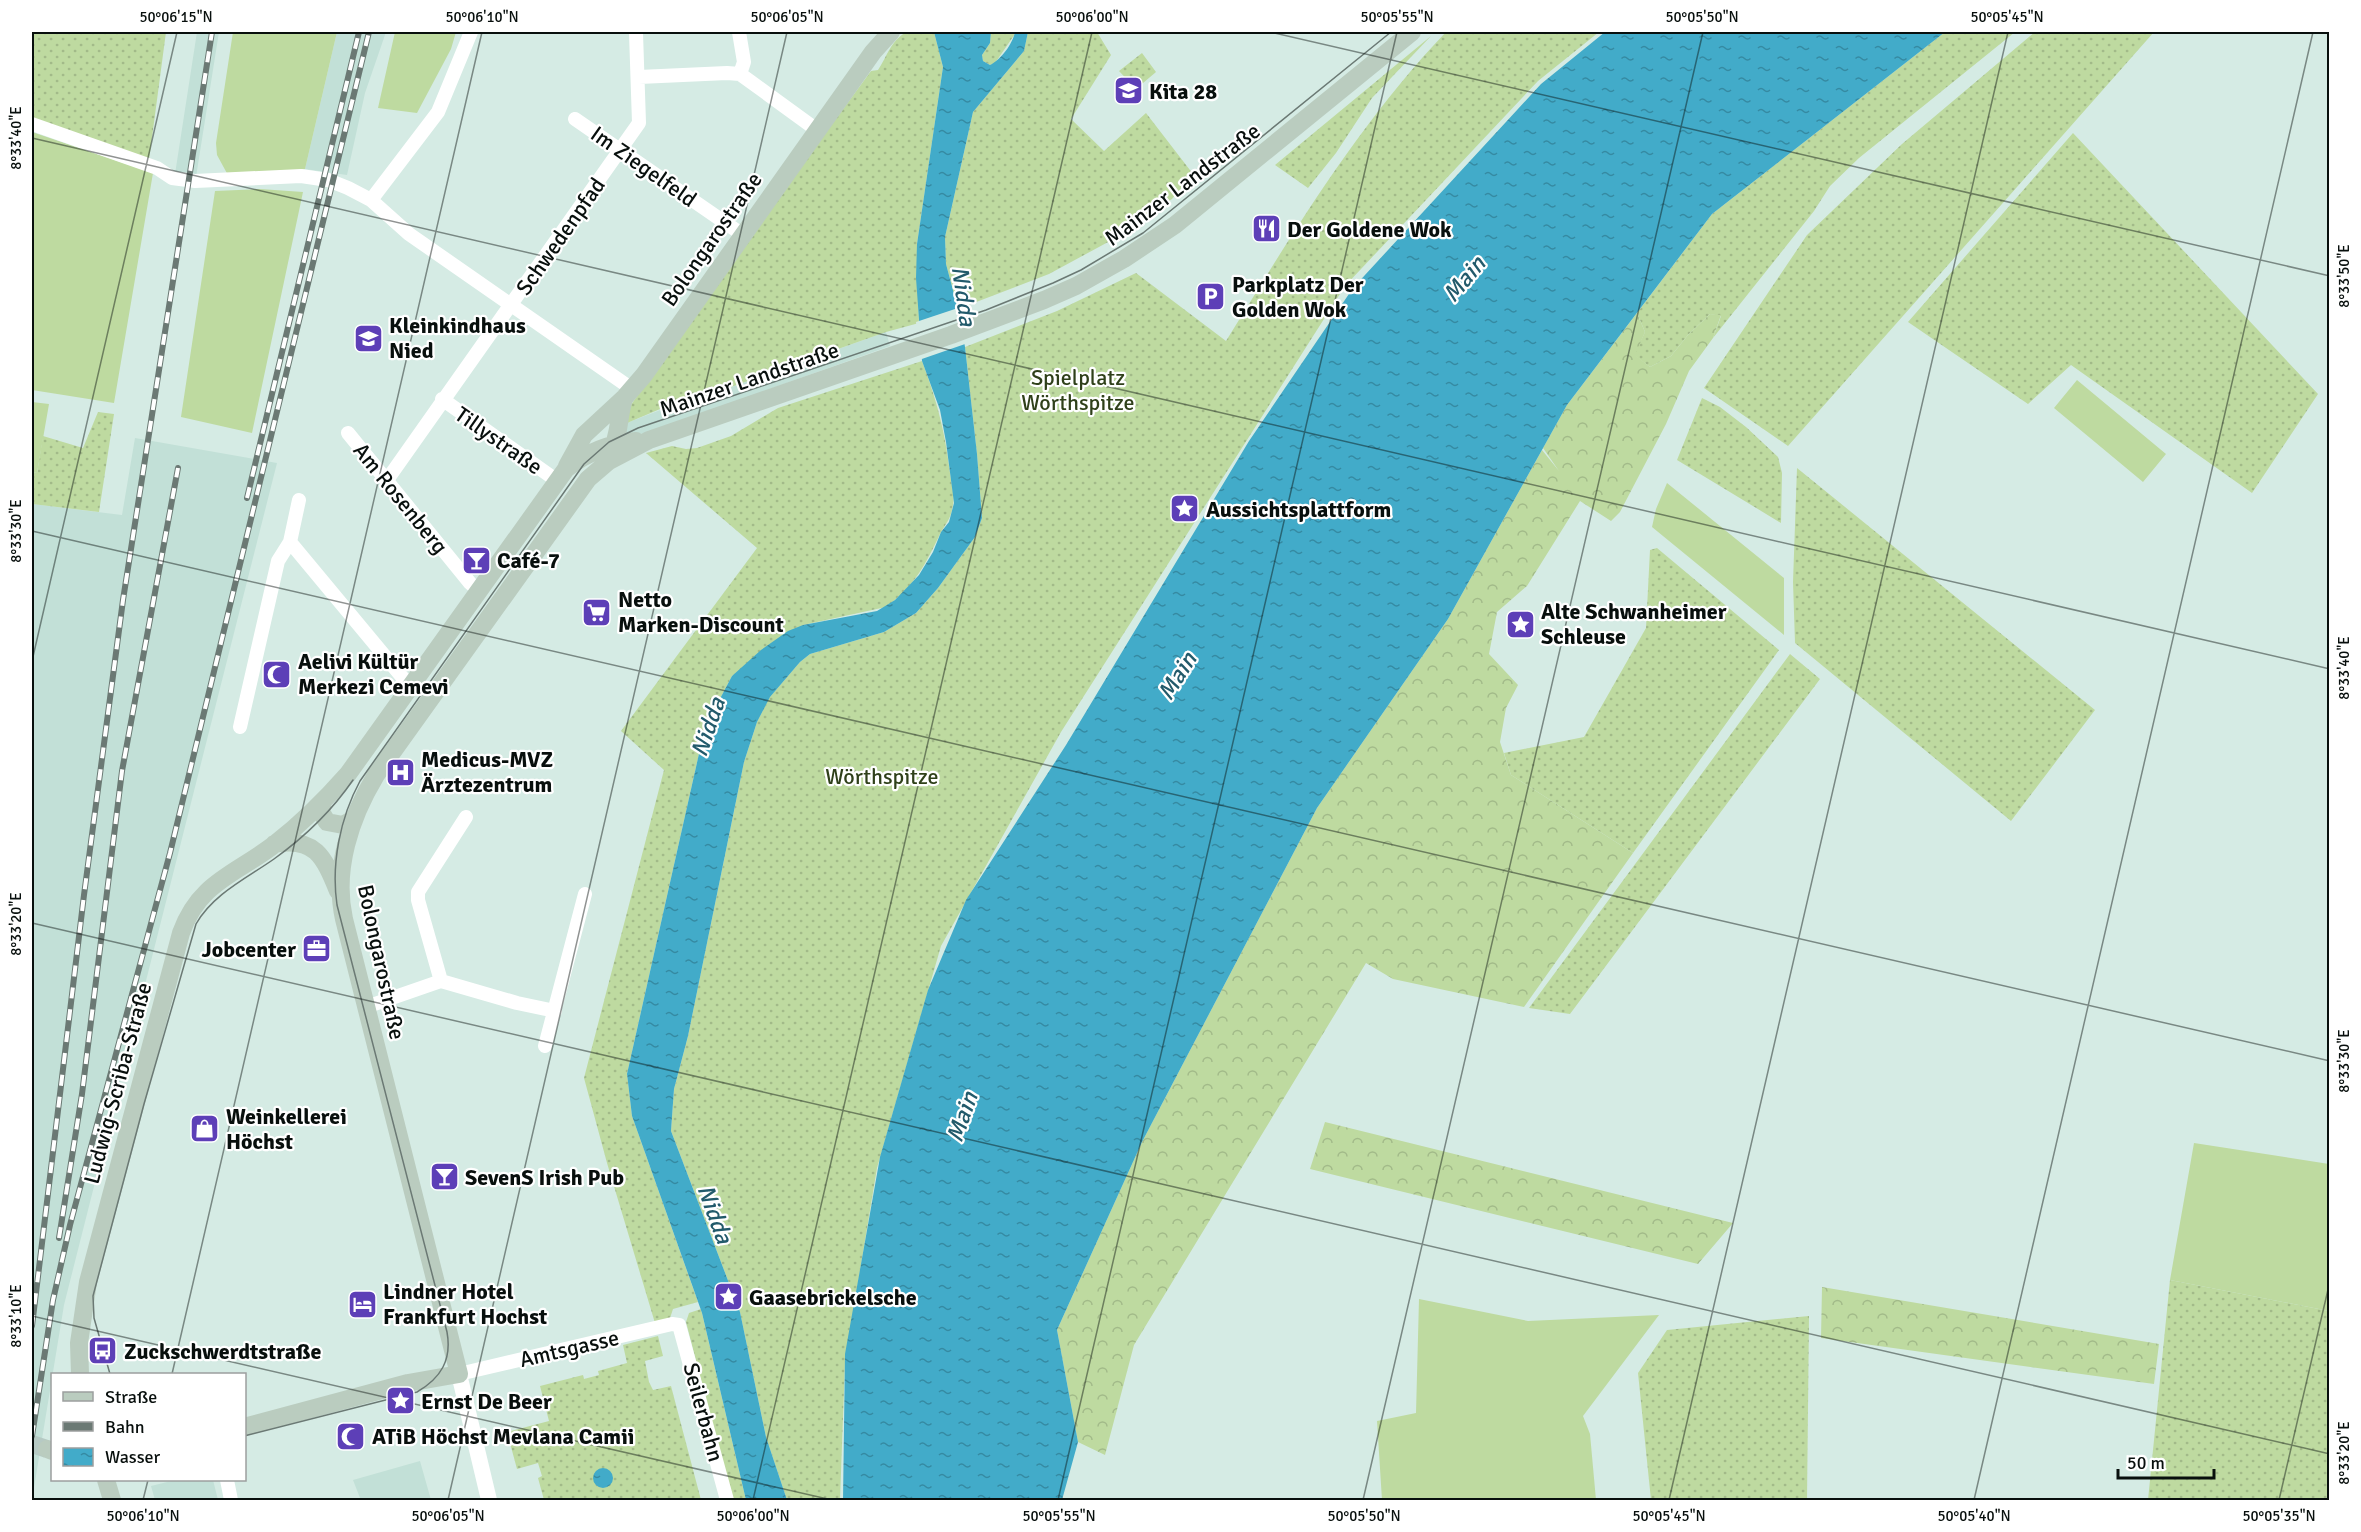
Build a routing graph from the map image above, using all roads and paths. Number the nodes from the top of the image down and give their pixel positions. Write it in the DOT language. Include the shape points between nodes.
graph roads {
  1 [pos="471,32"];
  2 [pos="739,32"];
  3 [pos="891,32"];
  4 [pos="1412,32"];
  5 [pos="636,33"];
  6 [pos="740,74"];
  7 [pos="639,77"];
  8 [pos="575,119"];
  9 [pos="32,124"];
  10 [pos="817,130"];
  11 [pos="620,149"];
  12 [pos="371,200"];
  13 [pos="743,235"];
  14 [pos="511,305"];
  15 [pos="628,393"];
  16 [pos="442,399"];
  17 [pos="612,429"];
  18 [pos="348,433"];
  19 [pos="649,440"];
  20 [pos="561,474"];
  21 [pos="588,479"];
  22 [pos="387,480"];
  23 [pos="299,500"];
  24 [pos="290,542"];
  25 [pos="478,590"];
  26 [pos="411,684"];
  27 [pos="240,727"];
  28 [pos="323,801"];
  29 [pos="466,818"];
  30 [pos="354,819"];
  31 [pos="274,844"];
  32 [pos="585,894"];
  33 [pos="339,896"];
  34 [pos="441,981"];
  35 [pos="366,1006"];
  36 [pos="555,1011"];
  37 [pos="545,1046"];
  38 [pos="679,1325"];
  39 [pos="80,1373"];
  40 [pos="459,1374"];
  41 [pos="246,1426"];
  42 [pos="107,1481"];
  43 [pos="227,1481"];
  44 [pos="112,1500"];
  45 [pos="231,1500"];
  46 [pos="489,1500"];
  47 [pos="727,1500"];
  1 -- 12 [label="street" via="438,112"];
  2 -- 6 [label="street" via="744,52"];
  3 -- 10 [label="main road, Bolongarostraße"];
  4 -- 19 [label="main road, Mainzer Landstraße" via="1183,219 1143,248 1076,286 988,322"];
  5 -- 7 [label="street, Schwedenpfad"];
  6 -- 7 [label="street"];
  6 -- 10 [label="street"];
  7 -- 11 [label="street, Schwedenpfad" via="639,123"];
  8 -- 11 [label="street, Im Ziegelfeld"];
  9 -- 12 [label="street" via="157,168 172,178 195,181 301,176 348,188"];
  10 -- 13 [label="main road, Bolongarostraße"];
  11 -- 13 [label="street, Im Ziegelfeld"];
  11 -- 14 [label="street, Schwedenpfad"];
  12 -- 14 [label="street" via="409,234"];
  13 -- 15 [label="main road, Bolongarostraße"];
  14 -- 15 [label="street"];
  14 -- 16 [label="street, Schwedenpfad"];
  15 -- 17 [label="main road"];
  16 -- 20 [label="street, Tillystraße"];
  16 -- 22 [label="street, Schwedenpfad"];
  17 -- 19 [label="main road"];
  17 -- 20 [label="main road"];
  17 -- 20 [label="main road" via="585,435"];
  17 -- 21 [label="main road"];
  18 -- 22 [label="street, Am Rosenberg"];
  19 -- 21 [label="main road, Bolongarostraße" via="609,461"];
  20 -- 25 [label="main road"];
  21 -- 30 [label="main road, Bolongarostraße" via="376,775"];
  22 -- 25 [label="street, Am Rosenberg"];
  23 -- 24 [label="street"];
  24 -- 26 [label="street"];
  24 -- 27 [label="street" via="278,561"];
  25 -- 26 [label="main road"];
  26 -- 28 [label="main road" via="348,774"];
  28 -- 30 [label="main road" via="321,812 327,822 343,825"];
  28 -- 31 [label="main road"];
  29 -- 34 [label="street" via="418,892"];
  30 -- 33 [label="main road, Bolongarostraße"];
  31 -- 33 [label="main road" via="298,841 313,848"];
  31 -- 39 [label="main road, Ludwig-Scriba-Straße" via="212,886 186,918 88,1282 79,1342"];
  32 -- 36 [label="street"];
  33 -- 35 [label="main road, Bolongarostraße"];
  34 -- 35 [label="street"];
  34 -- 36 [label="street"];
  35 -- 40 [label="main road, Bolongarostraße"];
  36 -- 37 [label="street"];
  38 -- 40 [label="street, Amtsgasse"];
  38 -- 47 [label="street, Seilerbahn"];
  40 -- 41 [label="main road" via="408,1383"];
  40 -- 46 [label="street, Bolongarostraße"];
  42 -- 44 [label="main road"];
  43 -- 45 [label="street"];
}
